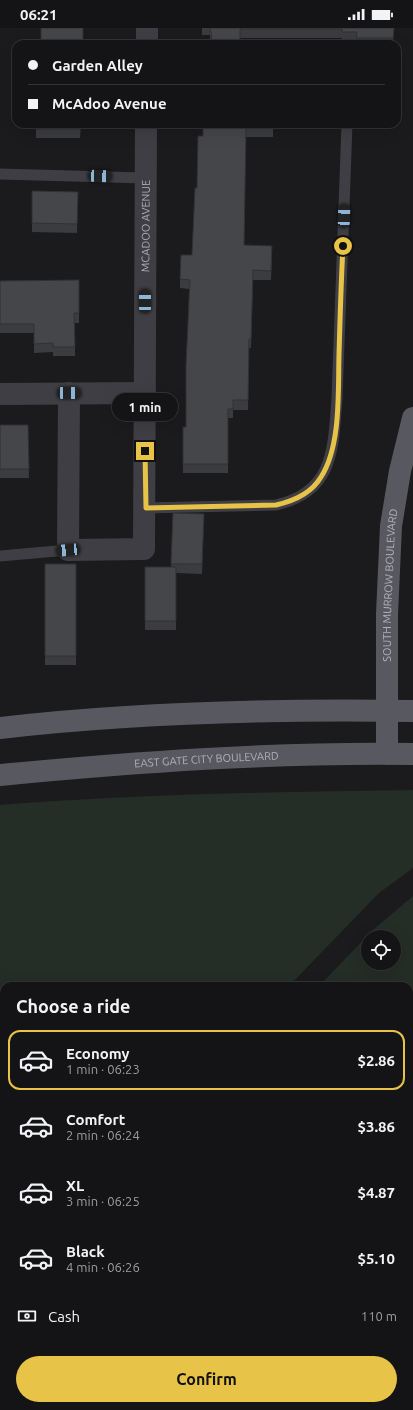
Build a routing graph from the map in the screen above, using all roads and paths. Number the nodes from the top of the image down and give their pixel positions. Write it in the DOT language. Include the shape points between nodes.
graph roads {
  1 [pos="147,28"];
  2 [pos="147,40"];
  3 [pos="146,128"];
  4 [pos="347,128"];
  5 [pos="0,174"];
  6 [pos="145,178"];
  7 [pos="69,393"];
  8 [pos="145,393"];
  9 [pos="0,394"];
  10 [pos="413,418"];
  11 [pos="146,508"];
  12 [pos="68,550"];
  13 [pos="0,556"];
  14 [pos="387,711"];
  15 [pos="413,711"];
  16 [pos="0,728"];
  17 [pos="387,754"];
  18 [pos="413,754"];
  19 [pos="0,775"];
  1 -- 2 [label="street"];
  3 -- 6 [label="street, MCADOO AVENUE"];
  4 -- 11 [label="lane" via="334,444 321,478 307,493 290,502 276,505"];
  5 -- 6 [label="lane"];
  6 -- 8 [label="street, MCADOO AVENUE"];
  7 -- 8 [label="street"];
  7 -- 9 [label="street"];
  7 -- 12 [label="street"];
  8 -- 11 [label="street, MCADOO AVENUE"];
  10 -- 14 [label="main road, SOUTH MURROW BOULEVARD" via="400,471 391,526"];
  11 -- 12 [label="street, MCADOO AVENUE" via="144,549"];
  12 -- 13 [label="lane"];
  14 -- 15 [label="main road"];
  14 -- 16 [label="main road" via="209,713"];
  14 -- 17 [label="main road, SOUTH MURROW BOULEVARD"];
  17 -- 18 [label="main road, EAST GATE CITY BOULEVARD"];
  17 -- 19 [label="main road, EAST GATE CITY BOULEVARD" via="207,758"];
}
